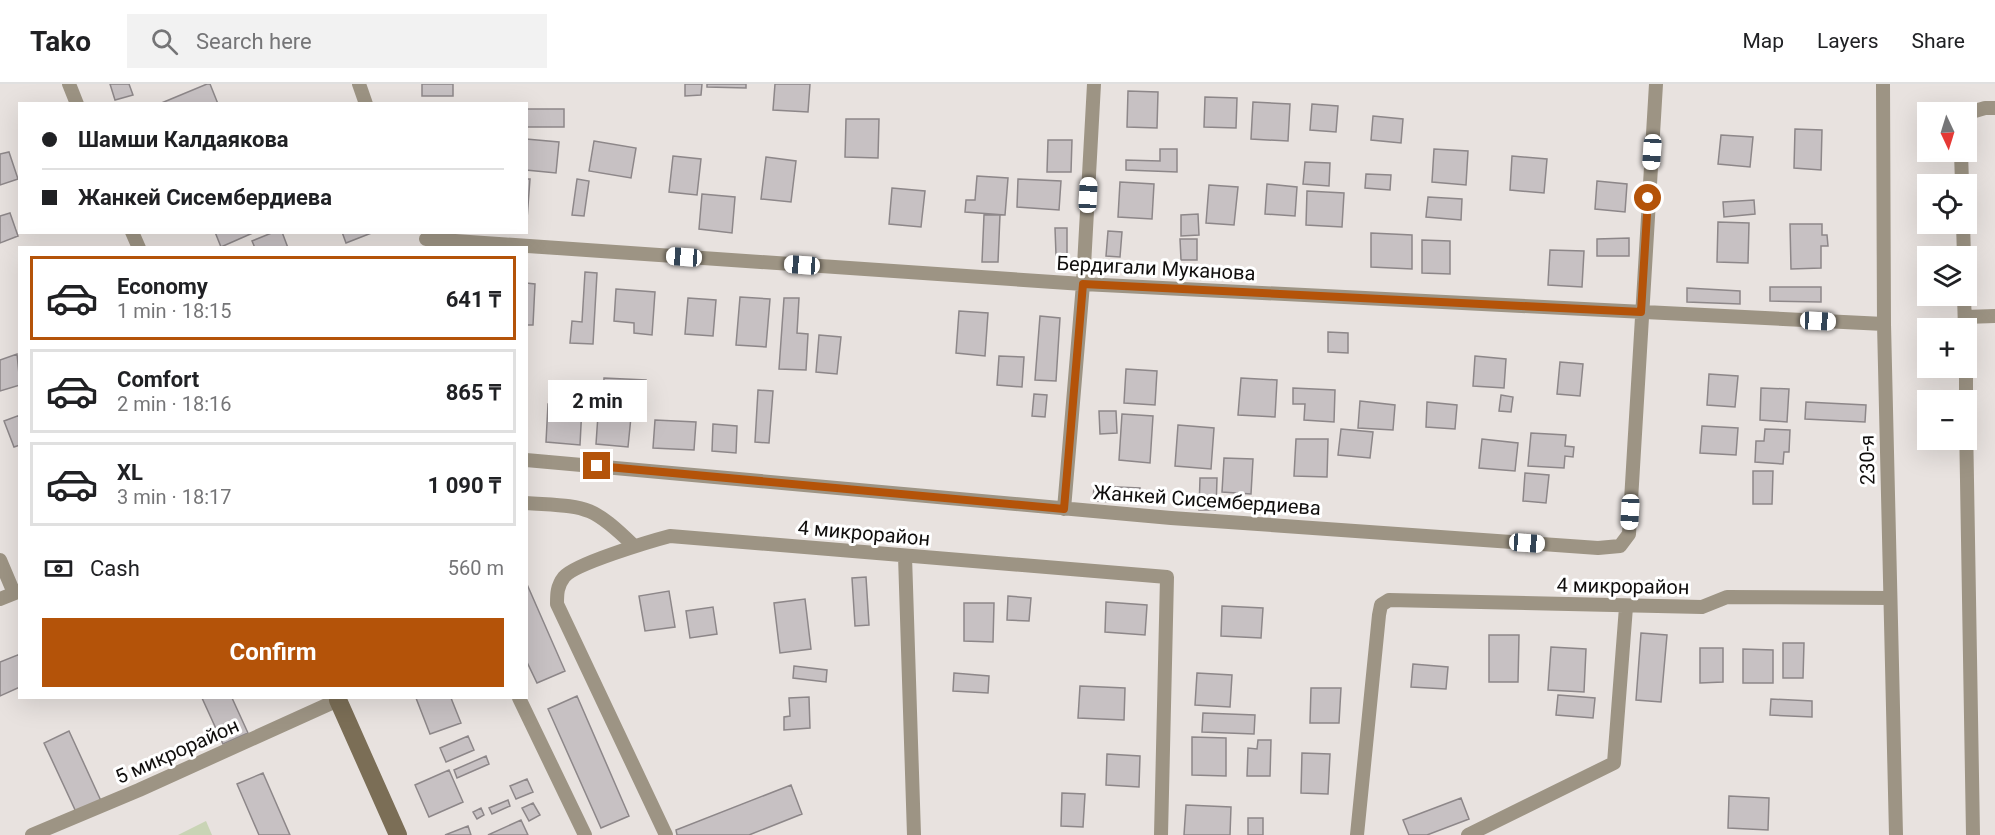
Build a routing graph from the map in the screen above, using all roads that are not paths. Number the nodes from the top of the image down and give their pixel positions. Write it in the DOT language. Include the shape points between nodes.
graph roads {
  1 [pos="69,84"];
  2 [pos="359,84"];
  3 [pos="1094,84"];
  4 [pos="1656,84"];
  5 [pos="1883,84"];
  6 [pos="76,102"];
  7 [pos="365,102"];
  8 [pos="1995,108"];
  9 [pos="1977,111"];
  10 [pos="426,240"];
  11 [pos="516,246"];
  12 [pos="528,247"];
  13 [pos="1083,284"];
  14 [pos="1641,312"];
  15 [pos="1995,316"];
  16 [pos="1977,320"];
  17 [pos="1884,324"];
  18 [pos="1966,450"];
  19 [pos="528,460"];
  20 [pos="528,503"];
  21 [pos="1064,509"];
  22 [pos="633,545"];
  23 [pos="905,556"];
  24 [pos="0,560"];
  25 [pos="17,592"];
  26 [pos="1890,598"];
  27 [pos="0,599"];
  28 [pos="1626,607"];
  29 [pos="337,699"];
  30 [pos="519,699"];
  31 [pos="32,835"];
  32 [pos="398,835"];
  33 [pos="585,835"];
  34 [pos="666,835"];
  35 [pos="914,835"];
  36 [pos="1161,835"];
  37 [pos="1357,835"];
  38 [pos="1468,835"];
  39 [pos="1896,835"];
  40 [pos="1973,835"];
  1 -- 6 [label="street"];
  2 -- 7 [label="street"];
  3 -- 13 [label="street"];
  4 -- 14 [label="street"];
  5 -- 17 [label="street, 230-я"];
  8 -- 9 [label="street"];
  10 -- 11 [label="street, Бердигали Муканова"];
  12 -- 13 [label="street, Бердигали Муканова"];
  13 -- 14 [label="street, Бердигали Муканова"];
  13 -- 21 [label="street"];
  14 -- 17 [label="street, Бердигали Муканова"];
  14 -- 21 [label="street, Жанкей Сисембердиева" via="1629,534 1620,546 1598,548"];
  15 -- 16 [label="street"];
  17 -- 26 [label="street, 230-я"];
  18 -- 40 [label="street"];
  19 -- 21 [label="street, Жанкей Сисембердиева"];
  20 -- 22 [label="street" via="583,507 605,518"];
  22 -- 23 [label="street, 4 микрорайон" via="670,536"];
  22 -- 34 [label="street, 4 микрорайон" via="565,576 557,590 557,604"];
  23 -- 35 [label="street"];
  23 -- 36 [label="street, 4 микрорайон" via="1167,577"];
  24 -- 25 [label="street"];
  25 -- 27 [label="street"];
  26 -- 28 [label="street, 4 микрорайон" via="1727,597 1702,607"];
  26 -- 39 [label="street, 230-я"];
  28 -- 37 [label="street, 4 микрорайон" via="1389,600 1381,605"];
  28 -- 38 [label="street" via="1614,763"];
  29 -- 31 [label="street, 5 микрорайон"];
  29 -- 32 [label="street"];
  30 -- 33 [label="street"];
}
